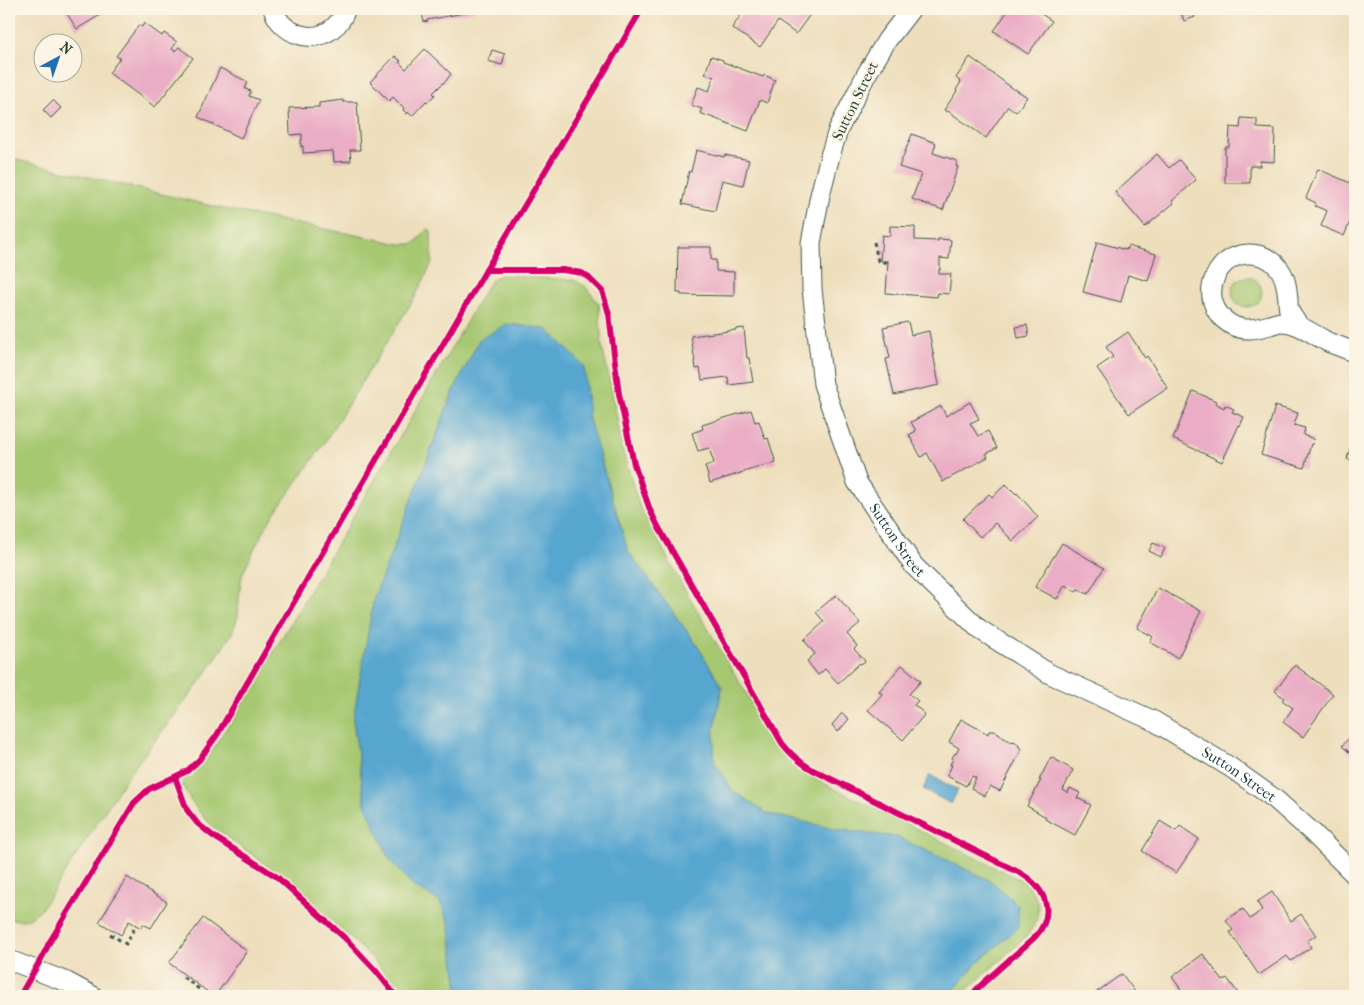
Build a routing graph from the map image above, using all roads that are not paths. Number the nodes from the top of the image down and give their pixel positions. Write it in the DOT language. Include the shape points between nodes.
graph roads {
  1 [pos="273,9"];
  2 [pos="346,9"];
  3 [pos="911,9"];
  4 [pos="1299,326"];
  5 [pos="1355,352"];
  6 [pos="1355,875"];
  7 [pos="9,960"];
  8 [pos="93,996"];
  1 -- 2 [label="street" via="284,27 308,37 333,29"];
  3 -- 6 [label="street, Sutton Street" via="887,40 838,130 811,243 812,289 823,384 857,482 914,566 979,629 1050,674 1154,721 1230,767 1275,799"];
  4 -- 4 [label="street" via="1288,309 1285,279 1272,262 1253,254 1242,254 1223,264 1216,273 1211,295 1214,307 1230,324 1252,330 1281,322"];
  4 -- 5 [label="street"];
  7 -- 8 [label="street" via="67,982"];
}
